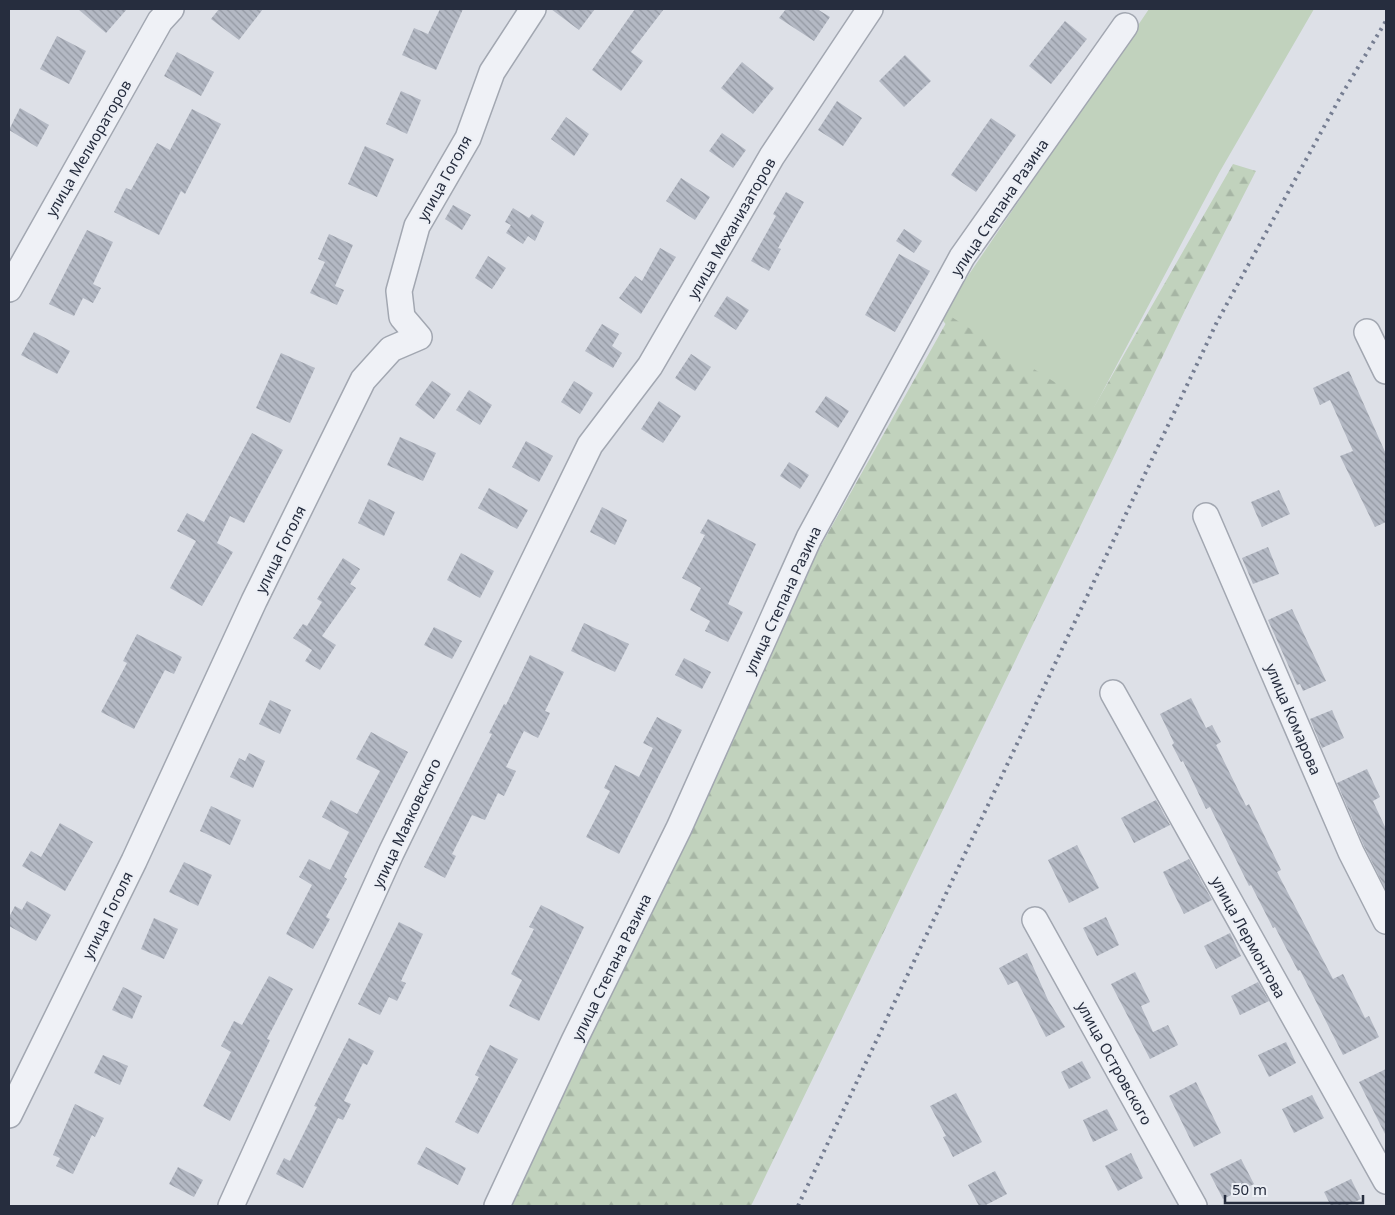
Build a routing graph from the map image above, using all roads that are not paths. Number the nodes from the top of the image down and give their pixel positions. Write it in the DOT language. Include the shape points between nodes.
graph roads {
  1 [pos="171,9"];
  2 [pos="533,9"];
  3 [pos="870,9"];
  4 [pos="1125,26"];
  5 [pos="9,289"];
  6 [pos="1367,332"];
  7 [pos="1386,371"];
  8 [pos="590,445"];
  9 [pos="1206,516"];
  10 [pos="1113,693"];
  11 [pos="1035,920"];
  12 [pos="1386,921"];
  13 [pos="9,1115"];
  14 [pos="1386,1181"];
  15 [pos="231,1206"];
  16 [pos="497,1206"];
  17 [pos="1194,1206"];
  1 -- 5 [label="street, улица Мелиораторов" via="160,21"];
  2 -- 13 [label="street, улица Гоголя" via="492,72 468,138 417,226 399,291 402,317 419,337 391,349 363,380"];
  3 -- 8 [label="street, улица Механизаторов" via="772,156 650,366"];
  4 -- 16 [label="street, улица Степана Разина" via="962,258 803,548 680,828 574,1041"];
  6 -- 7 [label="street"];
  8 -- 15 [label="street, улица Маяковского" via="391,853"];
  9 -- 12 [label="street, улица Комарова" via="1351,852"];
  10 -- 14 [label="street, улица Лермонтова"];
  11 -- 17 [label="street, улица Островского"];
}
